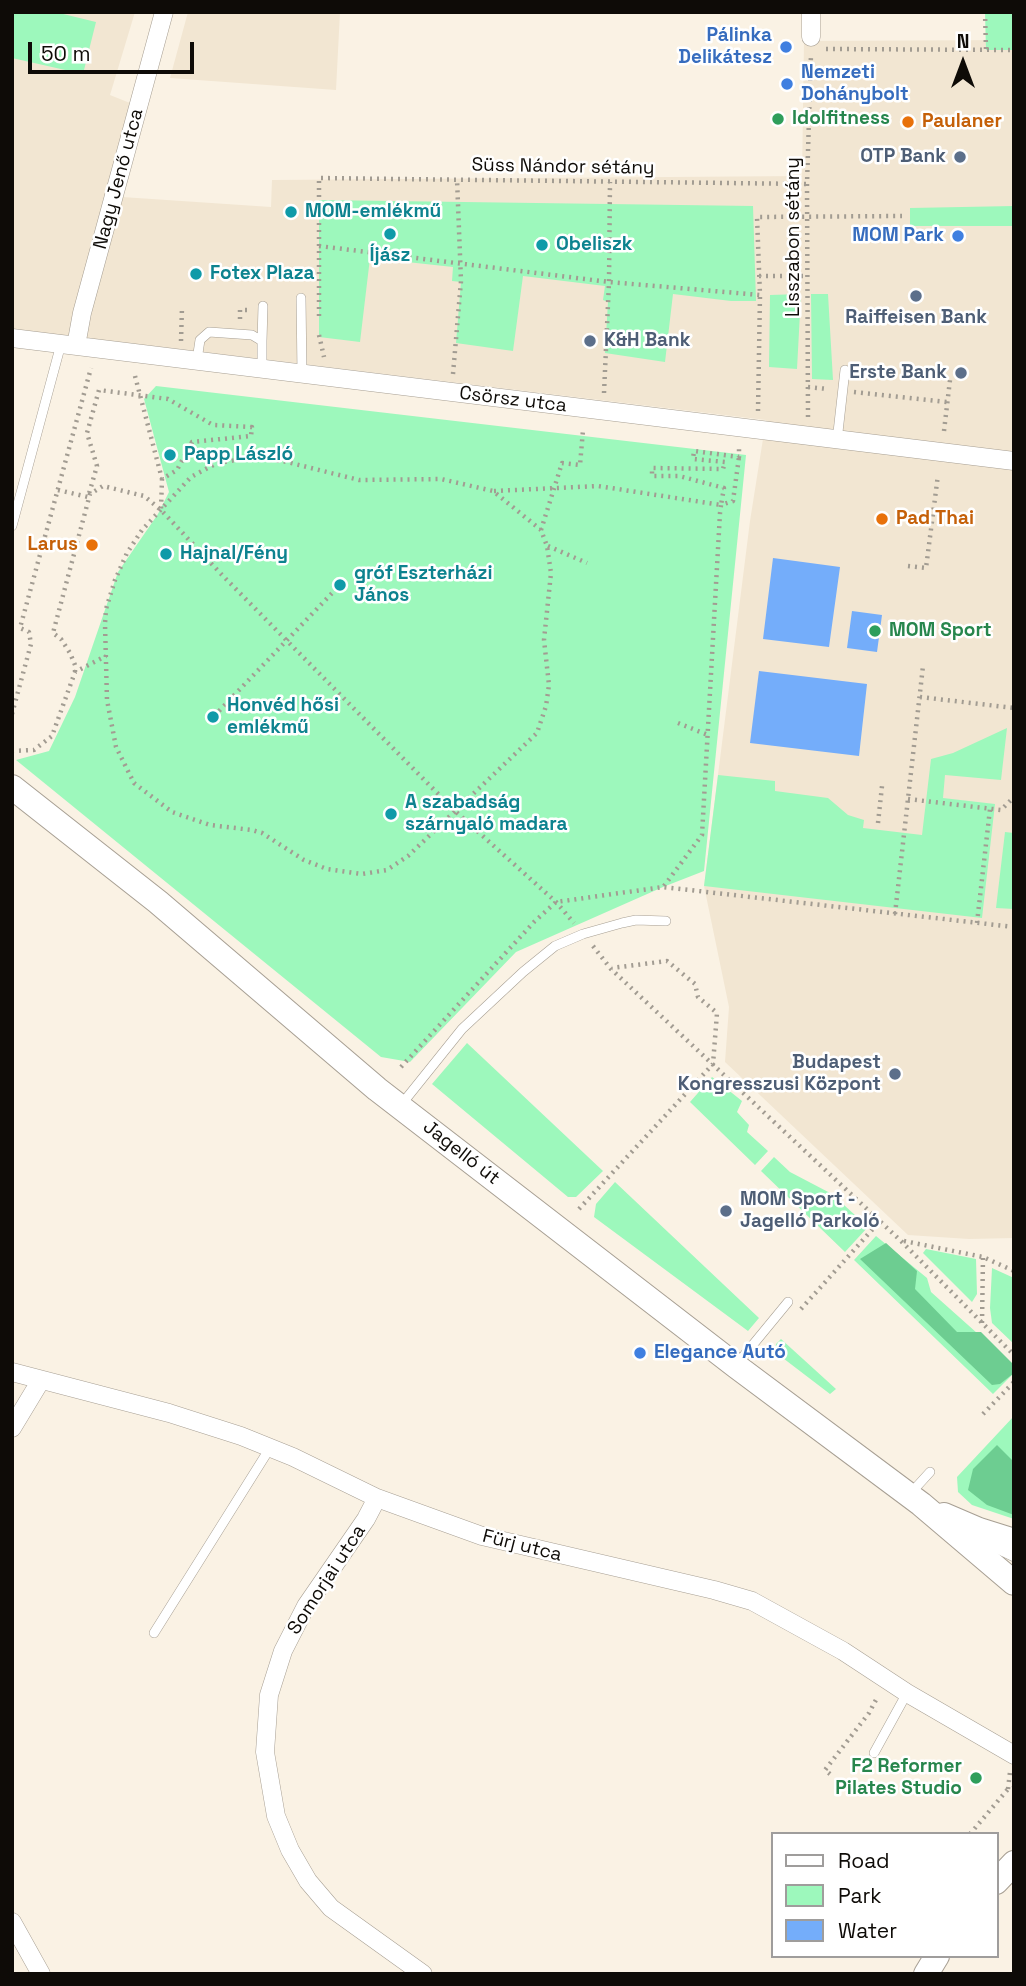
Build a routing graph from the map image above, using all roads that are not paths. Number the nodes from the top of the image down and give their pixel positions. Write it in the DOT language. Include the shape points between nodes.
graph roads {
  1 [pos="164,12"];
  2 [pos="811,12"];
  3 [pos="816,45"];
  4 [pos="301,298"];
  5 [pos="262,306"];
  6 [pos="12,338"];
  7 [pos="262,341"];
  8 [pos="68,345"];
  9 [pos="197,360"];
  10 [pos="262,369"];
  11 [pos="845,370"];
  12 [pos="302,374"];
  13 [pos="837,441"];
  14 [pos="1014,461"];
  15 [pos="12,526"];
  16 [pos="12,787"];
  17 [pos="666,921"];
  18 [pos="400,1106"];
  19 [pos="788,1301"];
  20 [pos="736,1366"];
  21 [pos="12,1372"];
  22 [pos="41,1380"];
  23 [pos="12,1428"];
  24 [pos="271,1448"];
  25 [pos="930,1472"];
  26 [pos="377,1498"];
  27 [pos="915,1500"];
  28 [pos="941,1522"];
  29 [pos="1014,1541"];
  30 [pos="1014,1557"];
  31 [pos="1014,1583"];
  32 [pos="154,1633"];
  33 [pos="907,1693"];
  34 [pos="874,1753"];
  35 [pos="1014,1755"];
  36 [pos="1014,1863"];
  37 [pos="998,1880"];
  38 [pos="12,1922"];
  39 [pos="936,1958"];
  40 [pos="936,1958"];
  41 [pos="41,1974"];
  42 [pos="423,1974"];
  43 [pos="914,1974"];
  44 [pos="926,1974"];
  1 -- 8 [label="street, Nagy Jenő utca" via="82,313"];
  2 -- 3 [label="street"];
  4 -- 12 [label="lane"];
  5 -- 7 [label="lane"];
  6 -- 8 [label="street, Csörsz utca"];
  7 -- 9 [label="lane" via="252,335 209,332 200,340"];
  7 -- 10 [label="lane"];
  8 -- 9 [label="street, Csörsz utca"];
  8 -- 15 [label="lane"];
  9 -- 10 [label="street, Csörsz utca"];
  10 -- 12 [label="street, Csörsz utca"];
  11 -- 13 [label="lane"];
  12 -- 13 [label="street, Csörsz utca"];
  13 -- 14 [label="street, Csörsz utca"];
  16 -- 18 [label="street, Jagelló út" via="158,902"];
  17 -- 18 [label="lane" via="636,920 555,946 462,1029"];
  18 -- 20 [label="street, Jagelló út"];
  19 -- 20 [label="lane"];
  20 -- 27 [label="street, Jagelló út"];
  21 -- 22 [label="street, Fürj utca"];
  22 -- 23 [label="street"];
  22 -- 24 [label="street, Fürj utca" via="181,1417"];
  24 -- 26 [label="street, Fürj utca"];
  24 -- 32 [label="lane"];
  25 -- 27 [label="lane"];
  26 -- 33 [label="street, Fürj utca" via="482,1536 752,1601"];
  26 -- 42 [label="street, Somorjai utca" via="306,1606 283,1651 269,1695 265,1752 276,1816 298,1866 316,1892 348,1921"];
  27 -- 28 [label="street, Jagelló út"];
  27 -- 29 [label="street, Jagelló út"];
  28 -- 30 [label="lane, Jagelló út"];
  28 -- 31 [label="street, Jagelló út"];
  33 -- 34 [label="lane"];
  33 -- 35 [label="street, Fürj utca"];
  36 -- 37 [label="street"];
  38 -- 41 [label="street"];
  39 -- 43 [label="street"];
  40 -- 44 [label="street"];
}
